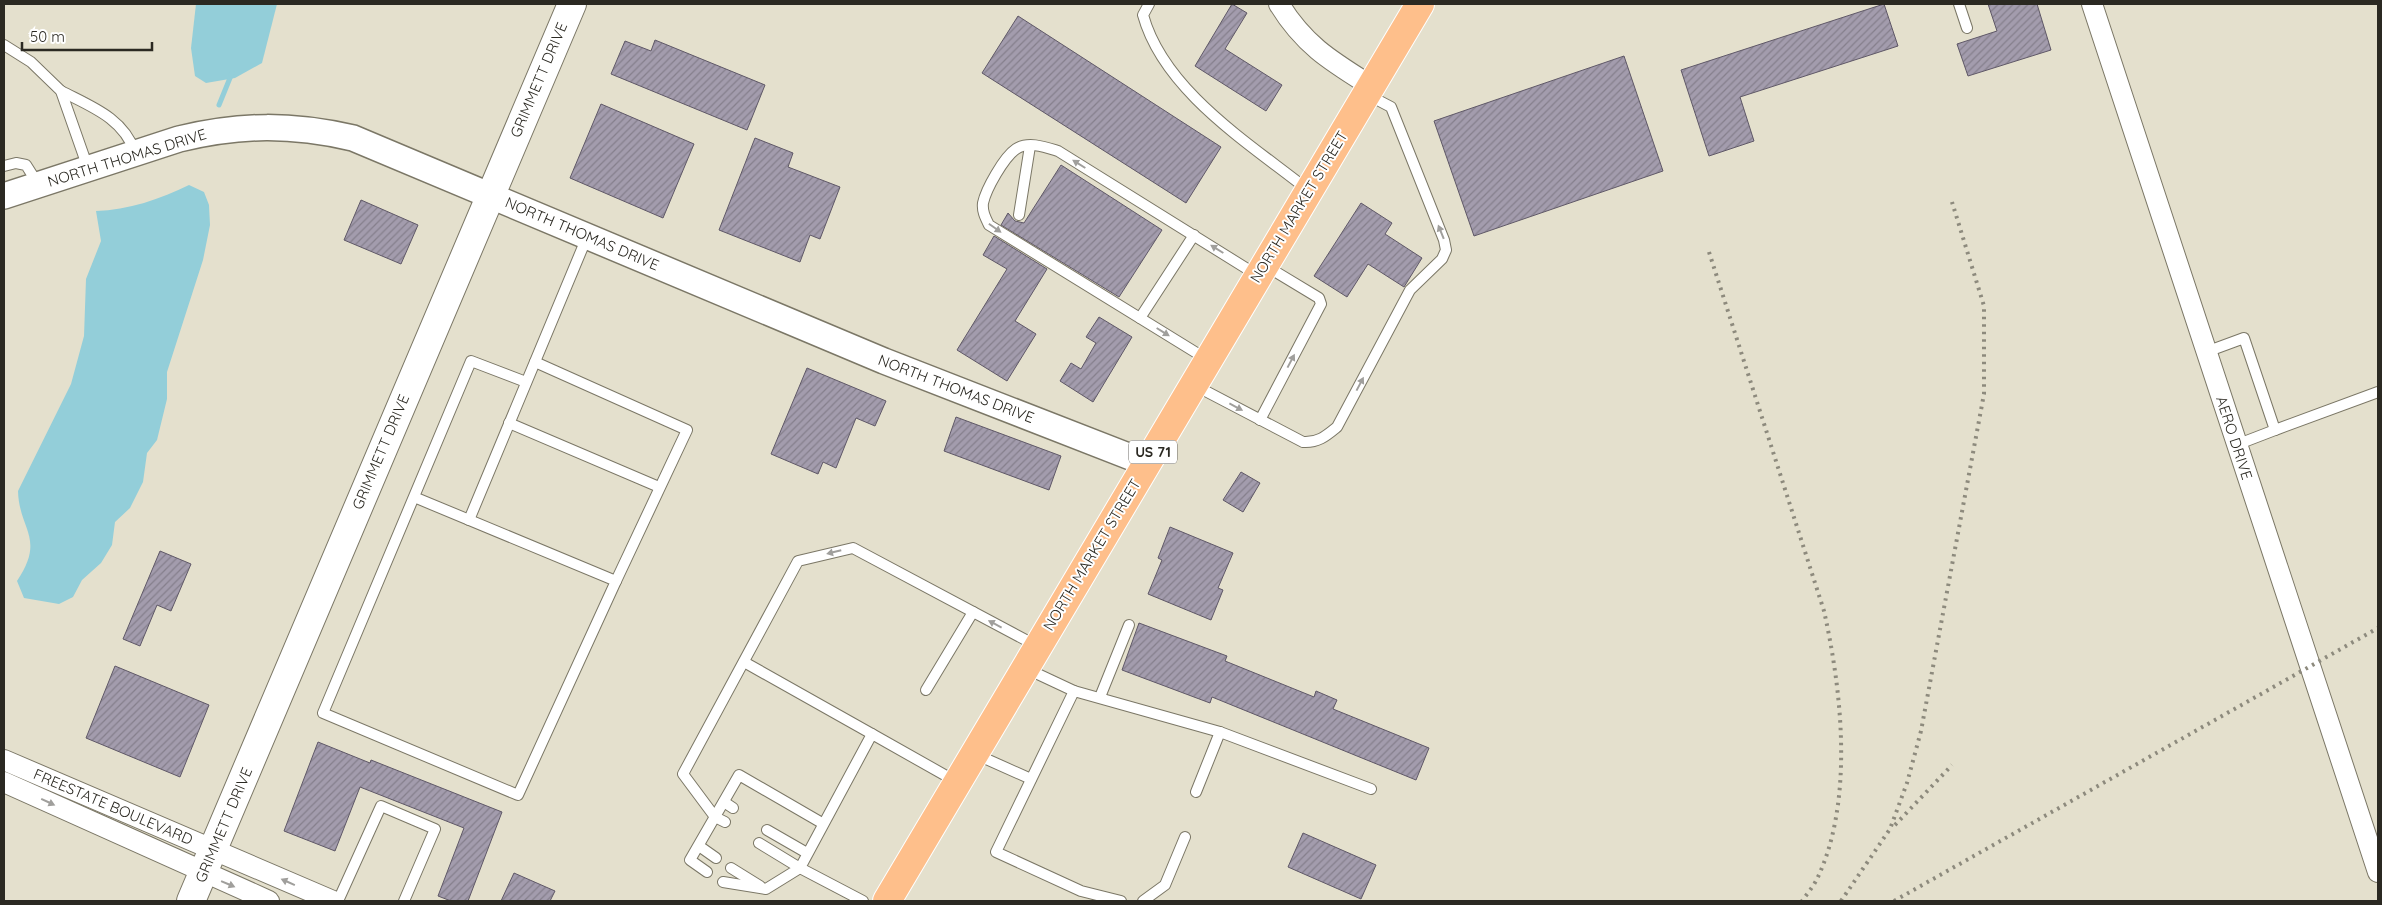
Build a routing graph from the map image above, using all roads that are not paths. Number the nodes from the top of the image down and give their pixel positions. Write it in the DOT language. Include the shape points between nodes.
graph roads {
  1 [pos="573,4"];
  2 [pos="1149,4"];
  3 [pos="1279,4"];
  4 [pos="1420,4"];
  5 [pos="1958,4"];
  6 [pos="2092,4"];
  7 [pos="1967,28"];
  8 [pos="4,45"];
  9 [pos="1369,90"];
  10 [pos="61,91"];
  11 [pos="1030,146"];
  12 [pos="135,153"];
  13 [pos="4,166"];
  14 [pos="88,169"];
  15 [pos="39,185"];
  16 [pos="1309,191"];
  17 [pos="490,195"];
  18 [pos="4,196"];
  19 [pos="1018,215"];
  20 [pos="1194,235"];
  21 [pos="587,237"];
  22 [pos="1262,270"];
  23 [pos="1140,318"];
  24 [pos="2206,352"];
  25 [pos="1208,360"];
  26 [pos="535,362"];
  27 [pos="526,382"];
  28 [pos="1193,385"];
  29 [pos="2378,392"];
  30 [pos="1260,420"];
  31 [pos="509,423"];
  32 [pos="2275,430"];
  33 [pos="2236,445"];
  34 [pos="1146,463"];
  35 [pos="659,487"];
  36 [pos="414,497"];
  37 [pos="468,520"];
  38 [pos="616,581"];
  39 [pos="973,612"];
  40 [pos="1129,625"];
  41 [pos="1031,658"];
  42 [pos="744,662"];
  43 [pos="926,690"];
  44 [pos="1074,690"];
  45 [pos="1100,697"];
  46 [pos="1220,732"];
  47 [pos="872,734"];
  48 [pos="974,754"];
  49 [pos="4,760"];
  50 [pos="1031,779"];
  51 [pos="4,782"];
  52 [pos="957,782"];
  53 [pos="1371,789"];
  54 [pos="1196,792"];
  55 [pos="720,820"];
  56 [pos="822,823"];
  57 [pos="768,830"];
  58 [pos="1185,837"];
  59 [pos="759,843"];
  60 [pos="699,846"];
  61 [pos="807,853"];
  62 [pos="716,858"];
  63 [pos="208,861"];
  64 [pos="732,868"];
  65 [pos="800,868"];
  66 [pos="707,872"];
  67 [pos="2378,872"];
  68 [pos="724,882"];
  69 [pos="766,889"];
  70 [pos="191,901"];
  71 [pos="269,901"];
  72 [pos="333,901"];
  73 [pos="338,901"];
  74 [pos="404,901"];
  75 [pos="864,901"];
  76 [pos="887,901"];
  77 [pos="1121,901"];
  78 [pos="1143,901"];
  1 -- 17 [label="main road, GRIMMETT DRIVE"];
  2 -- 16 [label="lane" via="1143,15 1154,48 1195,100"];
  3 -- 9 [label="street" via="1326,58"];
  4 -- 9 [label="main road, NORTH MARKET STREET / US 71"];
  5 -- 7 [label="lane"];
  6 -- 24 [label="street, AERO DRIVE"];
  8 -- 10 [label="lane" via="31,62"];
  9 -- 16 [label="main road, NORTH MARKET STREET / US 71"];
  30 -- 9 [label="lane, one-way" via="1303,442 1312,443 1337,427 1410,290 1442,259 1446,250 1392,107"];
  10 -- 12 [label="lane" via="120,126 130,136"];
  10 -- 14 [label="lane"];
  11 -- 19 [label="lane"];
  20 -- 11 [label="lane, one-way" via="1058,151 1041,145"];
  11 -- 23 [label="lane, one-way" via="1016,149 1000,166 983,202 983,214 989,225"];
  12 -- 14 [label="street, NORTH THOMAS DRIVE"];
  12 -- 17 [label="street, NORTH THOMAS DRIVE" via="189,137 236,128 280,126 321,130 375,145"];
  13 -- 15 [label="lane" via="26,165"];
  14 -- 15 [label="street, NORTH THOMAS DRIVE"];
  15 -- 18 [label="street, NORTH THOMAS DRIVE"];
  16 -- 22 [label="main road, NORTH MARKET STREET / US 71"];
  17 -- 21 [label="street, NORTH THOMAS DRIVE"];
  17 -- 63 [label="main road, GRIMMETT DRIVE"];
  22 -- 20 [label="lane, one-way"];
  20 -- 23 [label="lane"];
  21 -- 26 [label="lane"];
  21 -- 34 [label="street, NORTH THOMAS DRIVE" via="884,361"];
  22 -- 25 [label="main road, NORTH MARKET STREET / US 71"];
  30 -- 22 [label="lane, one-way" via="1322,304 1319,298"];
  23 -- 25 [label="lane, one-way"];
  24 -- 32 [label="lane" via="2244,338"];
  24 -- 33 [label="street, AERO DRIVE"];
  25 -- 28 [label="main road, NORTH MARKET STREET / US 71"];
  26 -- 27 [label="lane"];
  26 -- 35 [label="lane" via="687,430"];
  27 -- 31 [label="lane"];
  27 -- 36 [label="lane" via="471,361"];
  28 -- 30 [label="lane, one-way"];
  28 -- 34 [label="main road, NORTH MARKET STREET / US 71"];
  29 -- 32 [label="lane"];
  31 -- 35 [label="lane"];
  31 -- 37 [label="lane"];
  32 -- 33 [label="lane"];
  33 -- 67 [label="street, AERO DRIVE"];
  34 -- 41 [label="main road, NORTH MARKET STREET / US 71"];
  35 -- 38 [label="lane"];
  36 -- 37 [label="lane"];
  36 -- 38 [label="lane" via="323,713 500,788 518,795"];
  37 -- 38 [label="lane"];
  41 -- 39 [label="lane, one-way"];
  39 -- 42 [label="lane, one-way" via="853,548 798,561"];
  39 -- 43 [label="lane"];
  40 -- 45 [label="lane"];
  41 -- 44 [label="lane"];
  41 -- 48 [label="main road, NORTH MARKET STREET / US 71"];
  42 -- 47 [label="lane"];
  42 -- 55 [label="lane" via="683,774"];
  44 -- 45 [label="lane"];
  44 -- 50 [label="lane"];
  45 -- 46 [label="lane"];
  46 -- 53 [label="lane"];
  46 -- 54 [label="lane"];
  47 -- 52 [label="lane"];
  47 -- 56 [label="lane"];
  48 -- 50 [label="lane"];
  48 -- 52 [label="main road, NORTH MARKET STREET / US 71"];
  49 -- 63 [label="street, FREESTATE BOULEVARD"];
  50 -- 77 [label="lane" via="996,852 1081,890"];
  51 -- 63 [label="street, FREESTATE BOULEVARD, one-way"];
  52 -- 76 [label="main road, NORTH MARKET STREET / US 71"];
  55 -- 56 [label="lane" via="739,776"];
  55 -- 60 [label="lane"];
  56 -- 61 [label="lane"];
  57 -- 61 [label="lane"];
  58 -- 78 [label="lane" via="1165,885"];
  59 -- 65 [label="lane"];
  60 -- 62 [label="lane"];
  60 -- 66 [label="lane" via="690,860"];
  61 -- 65 [label="lane"];
  63 -- 70 [label="main road, GRIMMETT DRIVE"];
  63 -- 71 [label="street, FREESTATE BOULEVARD, one-way"];
  72 -- 63 [label="street, FREESTATE BOULEVARD, one-way"];
  64 -- 69 [label="lane"];
  65 -- 69 [label="lane"];
  65 -- 75 [label="lane"];
  68 -- 69 [label="lane"];
  73 -- 74 [label="lane" via="381,806 435,829"];
}
